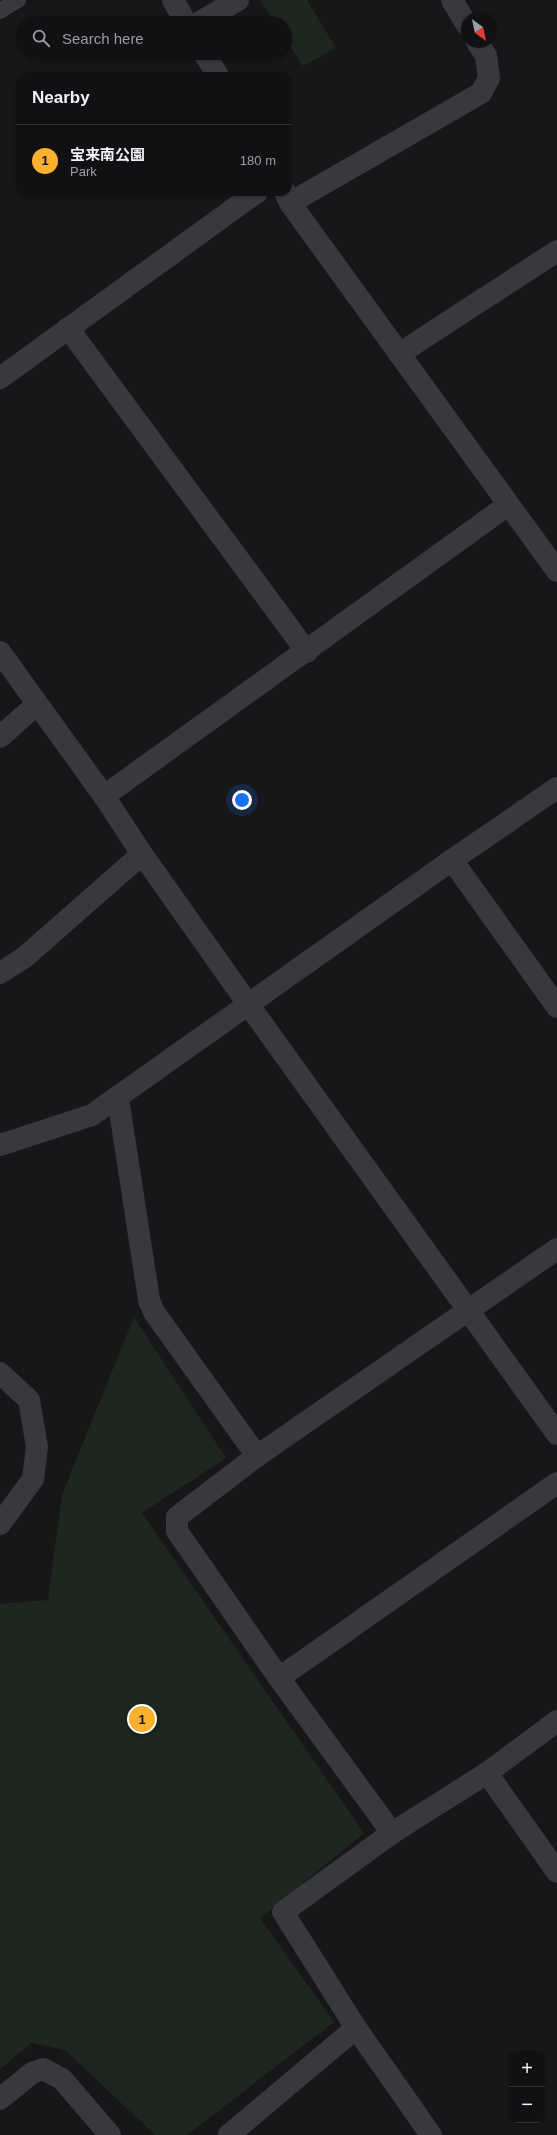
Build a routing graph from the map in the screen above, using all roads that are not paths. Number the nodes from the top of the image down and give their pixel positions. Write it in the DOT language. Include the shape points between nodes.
graph roads {
  1 [pos="18,0"];
  2 [pos="173,0"];
  3 [pos="238,0"];
  4 [pos="452,0"];
  5 [pos="0,11"];
  6 [pos="461,15"];
  7 [pos="182,16"];
  8 [pos="210,16"];
  9 [pos="481,48"];
  10 [pos="208,60"];
  11 [pos="216,72"];
  12 [pos="292,194"];
  13 [pos="251,196"];
  14 [pos="287,197"];
  15 [pos="557,251"];
  16 [pos="68,328"];
  17 [pos="399,354"];
  18 [pos="0,378"];
  19 [pos="508,505"];
  20 [pos="557,571"];
  21 [pos="0,652"];
  22 [pos="307,652"];
  23 [pos="37,704"];
  24 [pos="0,737"];
  25 [pos="557,788"];
  26 [pos="104,796"];
  27 [pos="142,854"];
  28 [pos="452,860"];
  29 [pos="0,973"];
  30 [pos="248,1004"];
  31 [pos="557,1007"];
  32 [pos="118,1098"];
  33 [pos="0,1146"];
  34 [pos="557,1249"];
  35 [pos="470,1310"];
  36 [pos="0,1373"];
  37 [pos="557,1434"];
  38 [pos="257,1456"];
  39 [pos="557,1483"];
  40 [pos="0,1524"];
  41 [pos="279,1678"];
  42 [pos="557,1721"];
  43 [pos="487,1773"];
  44 [pos="392,1833"];
  45 [pos="557,1872"];
  46 [pos="356,2028"];
  47 [pos="0,2099"];
  48 [pos="110,2135"];
  49 [pos="229,2135"];
  50 [pos="431,2135"];
  1 -- 5 [label="lane"];
  2 -- 7 [label="street"];
  3 -- 8 [label="street"];
  4 -- 6 [label="street"];
  9 -- 12 [label="street" via="486,56 489,78 481,93"];
  10 -- 11 [label="street"];
  13 -- 16 [label="street"];
  14 -- 17 [label="street"];
  15 -- 17 [label="street"];
  16 -- 18 [label="street"];
  16 -- 22 [label="street"];
  17 -- 19 [label="street"];
  19 -- 20 [label="street"];
  19 -- 22 [label="street"];
  21 -- 23 [label="street"];
  22 -- 26 [label="street"];
  23 -- 24 [label="street"];
  23 -- 26 [label="street"];
  25 -- 28 [label="street"];
  26 -- 27 [label="street"];
  27 -- 29 [label="street" via="25,957"];
  27 -- 30 [label="street"];
  28 -- 30 [label="street"];
  28 -- 31 [label="street"];
  30 -- 32 [label="street"];
  30 -- 35 [label="street"];
  32 -- 33 [label="street" via="92,1115"];
  32 -- 38 [label="street" via="149,1300 154,1312"];
  34 -- 35 [label="street"];
  35 -- 37 [label="street"];
  35 -- 38 [label="street"];
  36 -- 40 [label="street" via="29,1400 37,1448 34,1479"];
  38 -- 41 [label="street" via="178,1517 177,1531"];
  39 -- 41 [label="street"];
  41 -- 44 [label="street"];
  42 -- 43 [label="street"];
  43 -- 44 [label="street"];
  43 -- 45 [label="street"];
  44 -- 46 [label="street" via="283,1912"];
  46 -- 49 [label="street"];
  46 -- 50 [label="street"];
  47 -- 48 [label="street" via="32,2073 43,2069 62,2079"];
}
